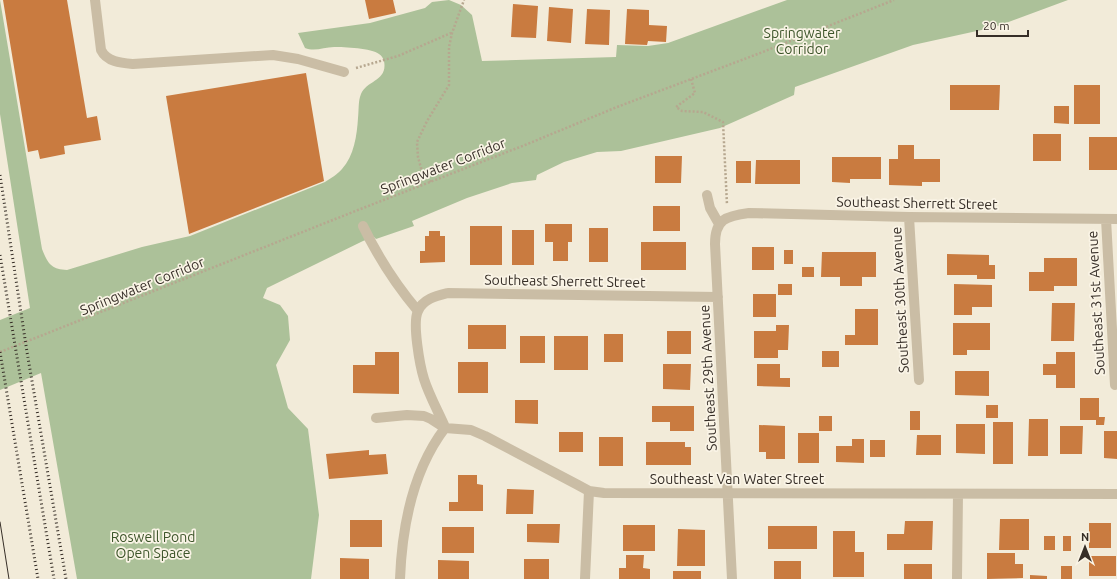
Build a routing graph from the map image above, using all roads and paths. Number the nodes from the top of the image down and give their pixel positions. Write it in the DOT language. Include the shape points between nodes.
graph roads {
  1 [pos="95,0"];
  2 [pos="464,0"];
  3 [pos="894,0"];
  4 [pos="452,33"];
  5 [pos="344,72"];
  6 [pos="691,79"];
  7 [pos="431,182"];
  8 [pos="708,195"];
  9 [pos="910,217"];
  10 [pos="1117,218"];
  11 [pos="1106,219"];
  12 [pos="723,221"];
  13 [pos="364,226"];
  14 [pos="718,297"];
  15 [pos="418,311"];
  16 [pos="0,352"];
  17 [pos="918,380"];
  18 [pos="1114,385"];
  19 [pos="376,418"];
  20 [pos="445,428"];
  21 [pos="589,491"];
  22 [pos="727,492"];
  23 [pos="958,494"];
  24 [pos="1117,494"];
  25 [pos="400,579"];
  26 [pos="585,579"];
  27 [pos="732,579"];
  28 [pos="957,579"];
  1 -- 5 [label="street" via="101,50 104,55 120,63 274,55"];
  2 -- 4 [label="path"];
  3 -- 6 [label="path, Springwater Corridor"];
  4 -- 5 [label="path" via="398,56"];
  4 -- 7 [label="path" via="449,47 449,85 426,121 418,142 421,168"];
  6 -- 7 [label="path, Springwater Corridor"];
  6 -- 12 [label="path" via="695,92 676,106 682,111 703,112 722,122"];
  7 -- 16 [label="path, Springwater Corridor"];
  8 -- 12 [label="street" via="710,208"];
  9 -- 11 [label="street, Southeast Sherrett Street"];
  9 -- 12 [label="street, Southeast Sherrett Street" via="749,213"];
  9 -- 17 [label="street, Southeast 30th Avenue"];
  10 -- 11 [label="street, Southeast Sherrett Street"];
  11 -- 18 [label="street, Southeast 31st Avenue"];
  12 -- 14 [label="street, Southeast 29th Avenue" via="715,236"];
  13 -- 15 [label="street" via="381,260"];
  14 -- 15 [label="street, Southeast Sherrett Street" via="448,293 430,298"];
  14 -- 22 [label="street, Southeast 29th Avenue"];
  15 -- 20 [label="street" via="416,328 423,378"];
  19 -- 20 [label="street, Southeast Van Water Street" via="416,415 431,419"];
  20 -- 21 [label="street, Southeast Van Water Street" via="471,430"];
  20 -- 25 [label="street" via="426,459 412,500 404,533"];
  21 -- 22 [label="street, Southeast Van Water Street"];
  21 -- 26 [label="street"];
  22 -- 23 [label="street, Southeast Van Water Street"];
  22 -- 27 [label="street, Southeast 29th Avenue"];
  23 -- 24 [label="street, Southeast Van Water Street"];
  23 -- 28 [label="street"];
}
